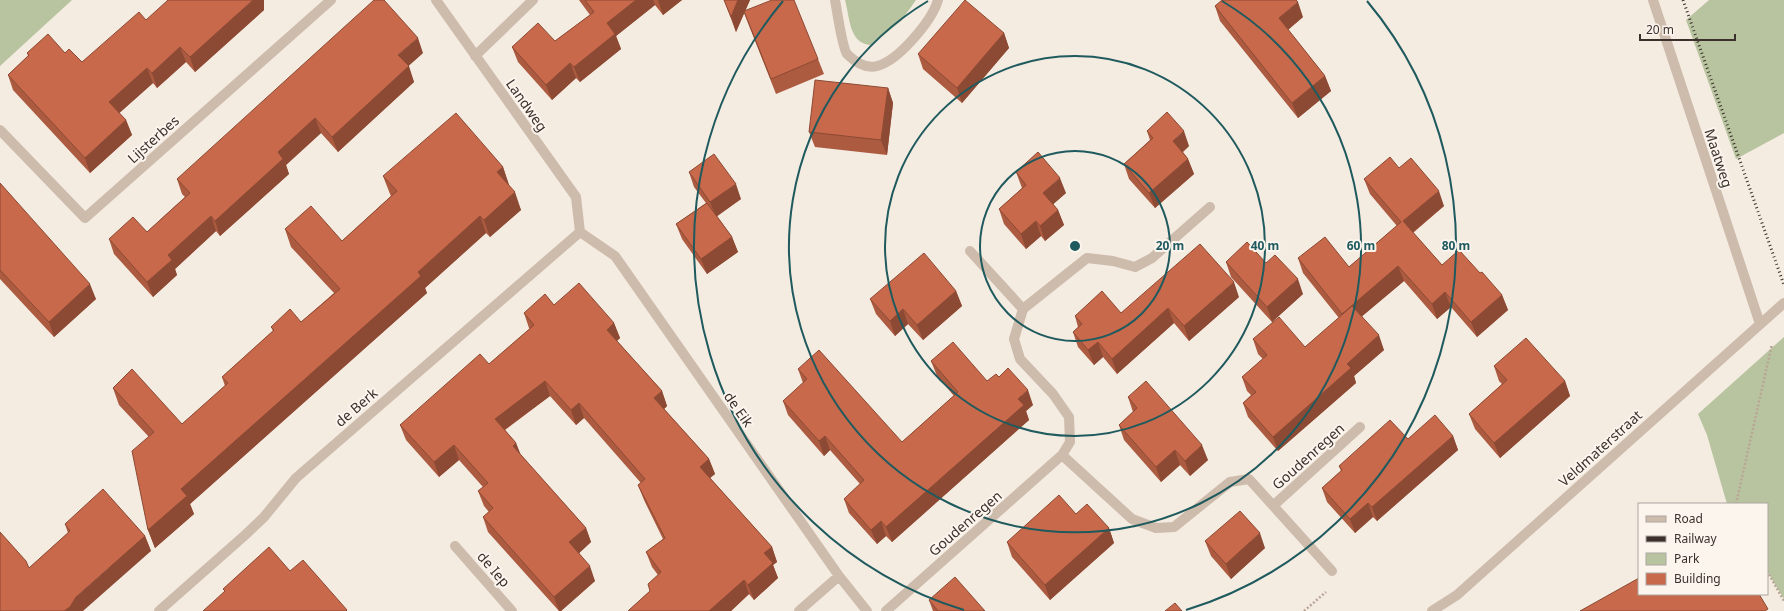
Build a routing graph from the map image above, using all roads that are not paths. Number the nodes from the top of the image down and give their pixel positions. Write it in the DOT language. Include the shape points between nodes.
graph roads {
  1 [pos="331,0"];
  2 [pos="436,0"];
  3 [pos="533,0"];
  4 [pos="835,0"];
  5 [pos="938,0"];
  6 [pos="1653,0"];
  7 [pos="475,56"];
  8 [pos="0,130"];
  9 [pos="1210,207"];
  10 [pos="580,232"];
  11 [pos="970,251"];
  12 [pos="1784,303"];
  13 [pos="1023,309"];
  14 [pos="1760,324"];
  15 [pos="1360,427"];
  16 [pos="1062,455"];
  17 [pos="1274,505"];
  18 [pos="455,546"];
  19 [pos="1332,570"];
  20 [pos="839,576"];
  21 [pos="159,611"];
  22 [pos="512,611"];
  23 [pos="799,611"];
  24 [pos="867,611"];
  25 [pos="886,611"];
  26 [pos="1432,611"];
  1 -- 8 [label="street, Lijsterbes" via="85,218"];
  2 -- 7 [label="street, Landweg"];
  3 -- 7 [label="street"];
  4 -- 5 [label="street" via="846,52 862,66 876,66 888,61 916,35 932,14"];
  6 -- 14 [label="street, Maatweg"];
  7 -- 10 [label="street, Landweg" via="576,197"];
  9 -- 13 [label="street" via="1152,258 1135,267 1087,258"];
  10 -- 20 [label="street, de Eik" via="615,256"];
  10 -- 21 [label="street, de Berk" via="296,478 244,536"];
  11 -- 13 [label="street"];
  12 -- 14 [label="street, Veldmaterstraat"];
  13 -- 16 [label="street, Goudenregen" via="1014,339 1020,360 1053,394 1069,417 1070,442"];
  14 -- 26 [label="street, Veldmaterstraat" via="1458,595"];
  15 -- 17 [label="street, Goudenregen"];
  16 -- 17 [label="street, Goudenregen" via="1132,519 1156,528 1174,527 1230,482 1249,479"];
  16 -- 25 [label="street, Goudenregen"];
  17 -- 19 [label="street, Goudenregen"];
  18 -- 22 [label="street, de Iep"];
  20 -- 23 [label="street"];
  20 -- 24 [label="street, de Eik"];
}
